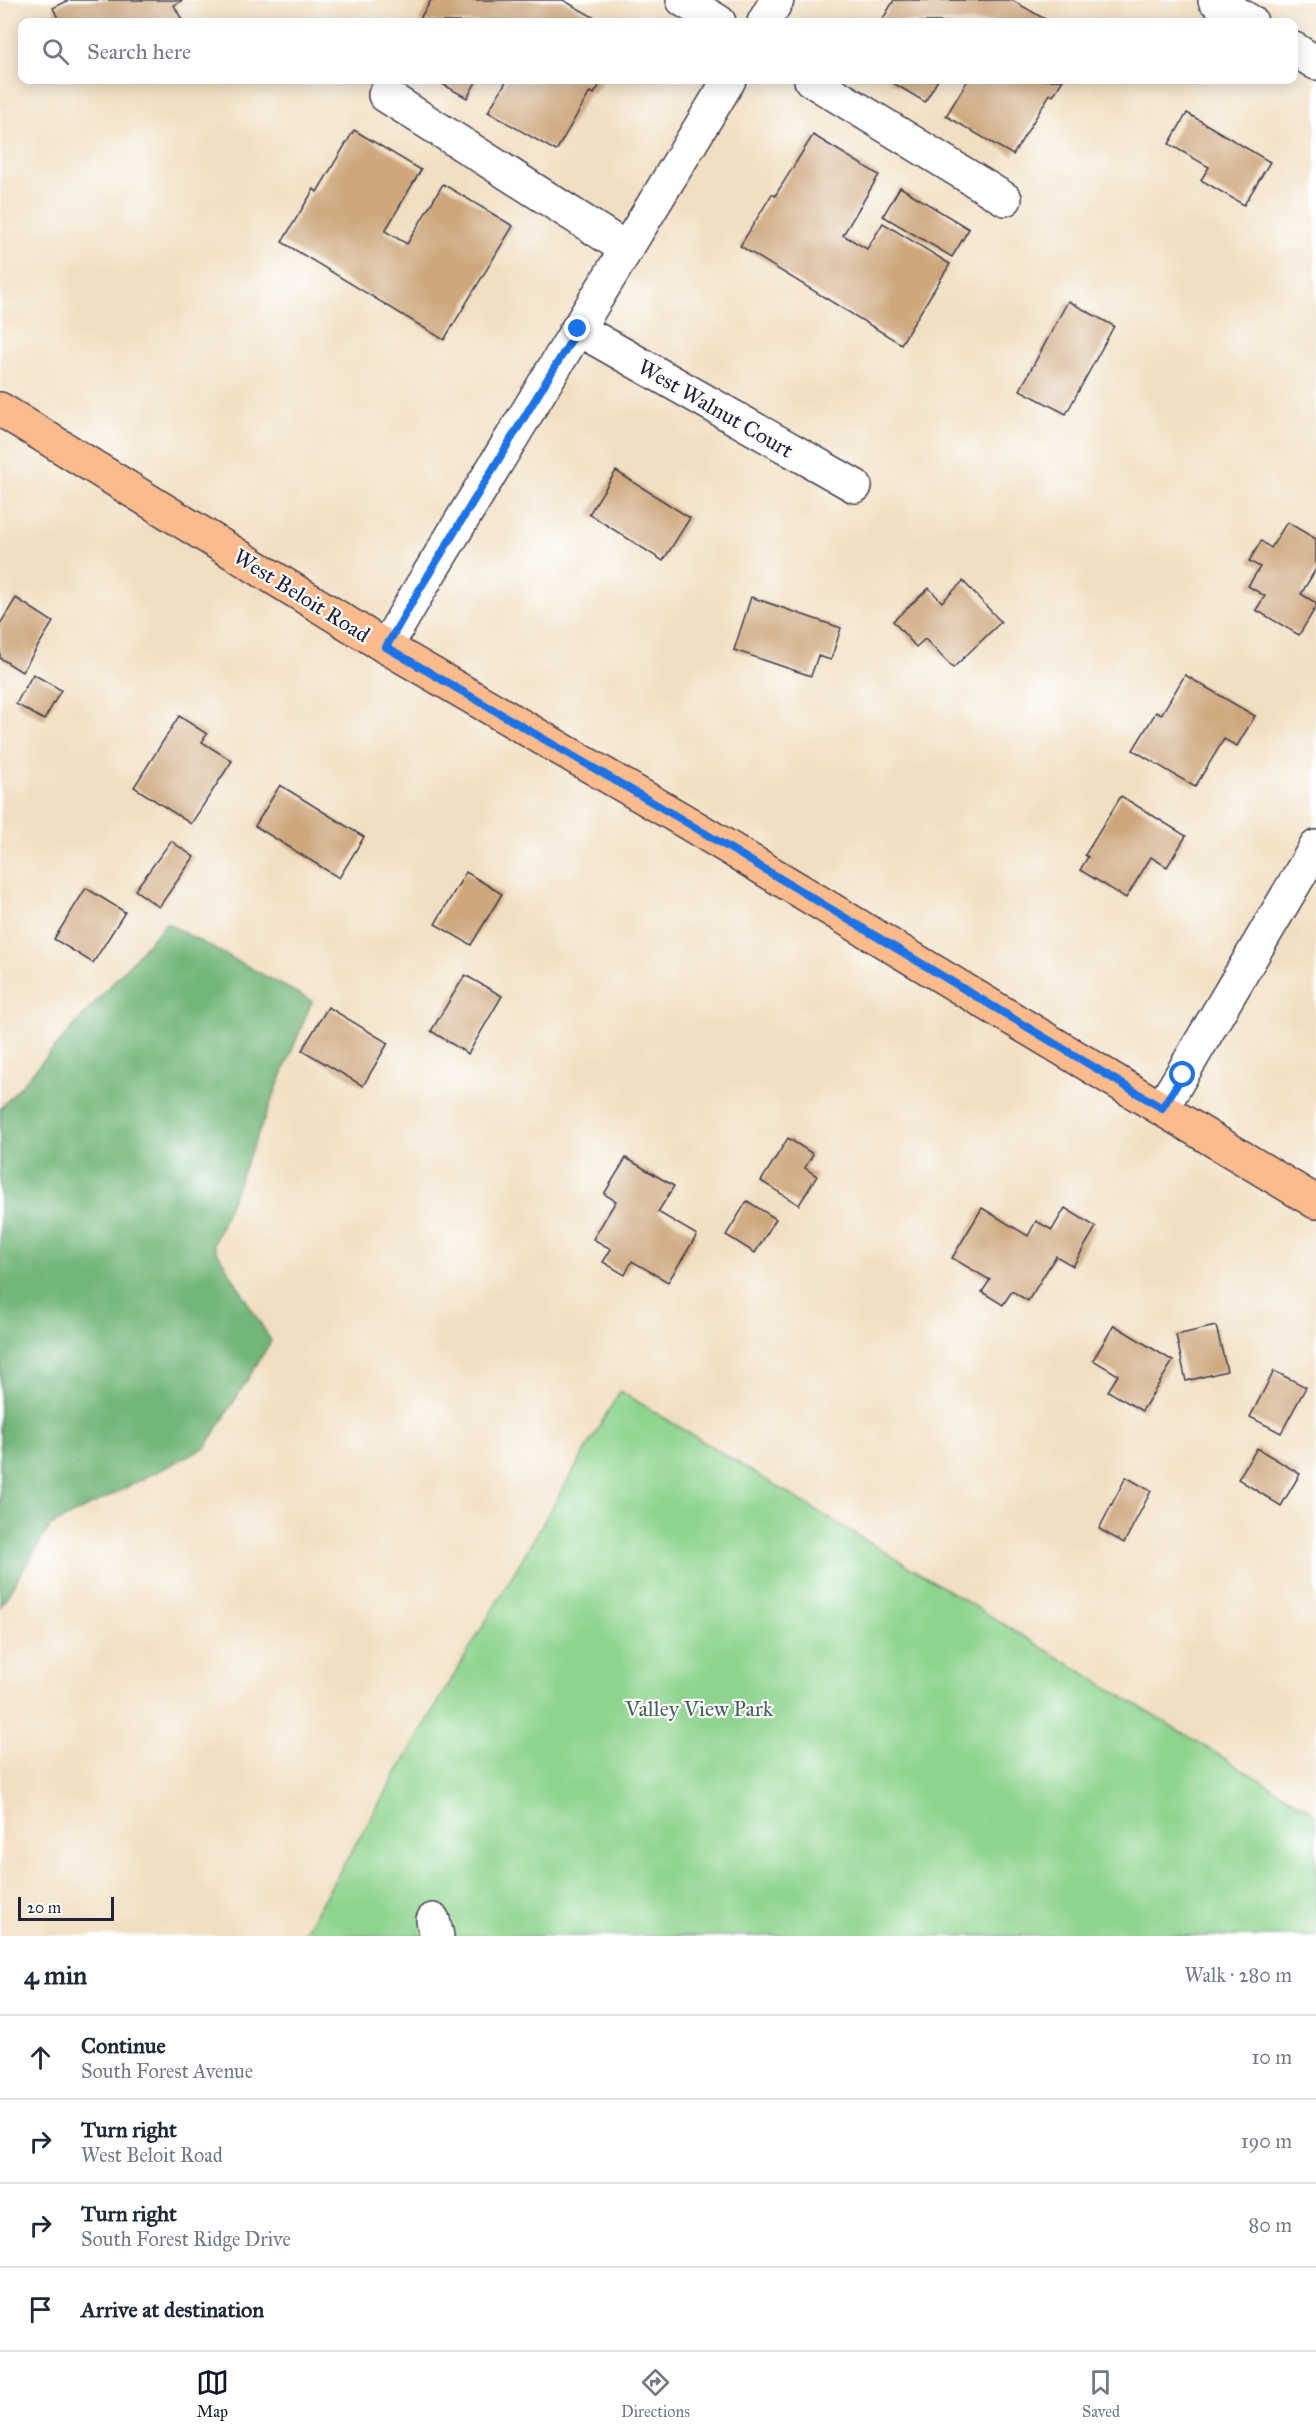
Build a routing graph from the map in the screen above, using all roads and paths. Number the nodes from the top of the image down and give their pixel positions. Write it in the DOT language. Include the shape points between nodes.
graph roads {
  1 [pos="683,0"];
  2 [pos="777,0"];
  3 [pos="1215,0"];
  4 [pos="712,18"];
  5 [pos="766,18"];
  6 [pos="1244,18"];
  7 [pos="1298,52"];
  8 [pos="1316,63"];
  9 [pos="727,84"];
  10 [pos="818,84"];
  11 [pos="385,95"];
  12 [pos="1005,199"];
  13 [pos="625,248"];
  14 [pos="578,329"];
  15 [pos="0,409"];
  16 [pos="855,486"];
  17 [pos="386,647"];
  18 [pos="1316,847"];
  19 [pos="1162,1108"];
  20 [pos="1316,1202"];
  1 -- 4 [label="street"];
  2 -- 5 [label="street"];
  3 -- 6 [label="street"];
  7 -- 8 [label="street"];
  9 -- 13 [label="street"];
  10 -- 12 [label="street"];
  11 -- 13 [label="street"];
  13 -- 14 [label="street"];
  14 -- 16 [label="street, West Walnut Court"];
  14 -- 17 [label="street"];
  15 -- 17 [label="main road, West Beloit Road"];
  17 -- 19 [label="main road, West Beloit Road" via="700,830"];
  18 -- 19 [label="street"];
  19 -- 20 [label="main road, West Beloit Road"];
}
